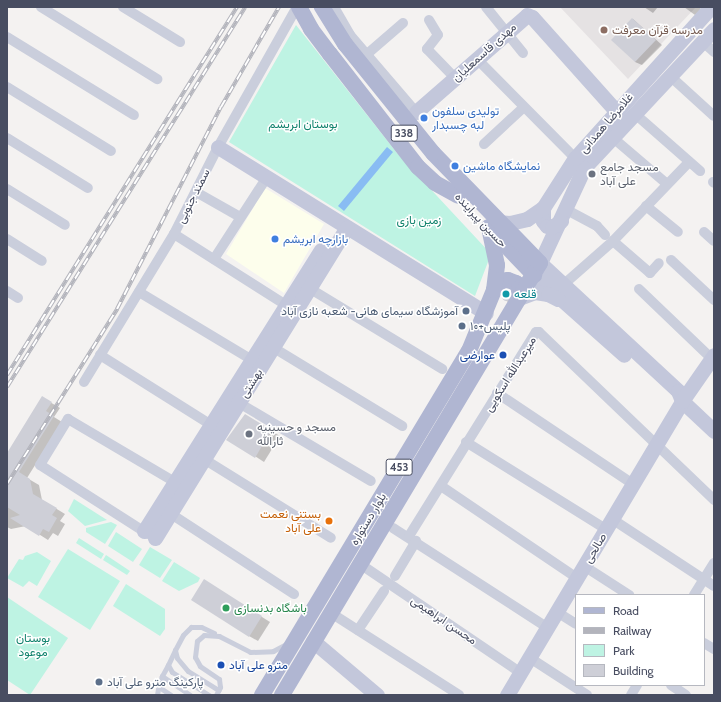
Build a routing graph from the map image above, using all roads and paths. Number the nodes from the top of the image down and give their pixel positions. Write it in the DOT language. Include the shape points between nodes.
graph roads {
  1 [pos="41,7"];
  2 [pos="123,7"];
  3 [pos="298,7"];
  4 [pos="312,7"];
  5 [pos="322,7"];
  6 [pos="334,7"];
  7 [pos="486,7"];
  8 [pos="710,7"];
  9 [pos="527,11"];
  10 [pos="428,20"];
  11 [pos="403,23"];
  12 [pos="714,29"];
  13 [pos="507,31"];
  14 [pos="7,37"];
  15 [pos="180,42"];
  16 [pos="703,42"];
  17 [pos="714,52"];
  18 [pos="523,53"];
  19 [pos="366,55"];
  20 [pos="477,59"];
  21 [pos="658,65"];
  22 [pos="670,76"];
  23 [pos="455,78"];
  24 [pos="157,79"];
  25 [pos="7,87"];
  26 [pos="524,107"];
  27 [pos="616,111"];
  28 [pos="416,112"];
  29 [pos="634,113"];
  30 [pos="134,115"];
  31 [pos="714,116"];
  32 [pos="612,137"];
  33 [pos="7,138"];
  34 [pos="484,144"];
  35 [pos="218,147"];
  36 [pos="111,151"];
  37 [pos="575,158"];
  38 [pos="689,162"];
  39 [pos="700,172"];
  40 [pos="267,177"];
  41 [pos="668,184"];
  42 [pos="88,188"];
  43 [pos="7,189"];
  44 [pos="196,192"];
  45 [pos="458,196"];
  46 [pos="646,206"];
  47 [pos="544,208"];
  48 [pos="564,216"];
  49 [pos="240,217"];
  50 [pos="343,224"];
  51 [pos="65,225"];
  52 [pos="493,225"];
  53 [pos="678,232"];
  54 [pos="704,232"];
  55 [pos="174,234"];
  56 [pos="609,238"];
  57 [pos="7,239"];
  58 [pos="714,241"];
  59 [pos="511,243"];
  60 [pos="214,259"];
  61 [pos="671,260"];
  62 [pos="42,261"];
  63 [pos="659,263"];
  64 [pos="537,269"];
  65 [pos="563,285"];
  66 [pos="309,288"];
  67 [pos="639,289"];
  68 [pos="494,290"];
  69 [pos="7,291"];
  70 [pos="139,292"];
  71 [pos="18,298"];
  72 [pos="519,298"];
  73 [pos="714,300"];
  74 [pos="564,302"];
  75 [pos="286,305"];
  76 [pos="486,313"];
  77 [pos="268,344"];
  78 [pos="100,355"];
  79 [pos="713,358"];
  80 [pos="252,360"];
  81 [pos="442,369"];
  82 [pos="84,382"];
  83 [pos="497,393"];
  84 [pos="682,401"];
  85 [pos="239,403"];
  86 [pos="211,425"];
  87 [pos="402,426"];
  88 [pos="714,431"];
  89 [pos="466,442"];
  90 [pos="656,445"];
  91 [pos="198,456"];
  92 [pos="371,481"];
  93 [pos="175,482"];
  94 [pos="633,484"];
  95 [pos="441,486"];
  96 [pos="714,500"];
  97 [pos="165,510"];
  98 [pos="609,524"];
  99 [pos="393,528"];
  100 [pos="150,534"];
  101 [pos="331,538"];
  102 [pos="412,539"];
  103 [pos="714,563"];
  104 [pos="366,568"];
  105 [pos="581,572"];
  106 [pos="395,576"];
  107 [pos="704,579"];
  108 [pos="714,586"];
  109 [pos="384,591"];
  110 [pos="294,594"];
  111 [pos="627,594"];
  112 [pos="695,594"];
  113 [pos="557,612"];
  114 [pos="331,613"];
  115 [pos="575,623"];
  116 [pos="548,628"];
  117 [pos="358,630"];
  118 [pos="299,633"];
  119 [pos="219,636"];
  120 [pos="313,641"];
  121 [pos="705,644"];
  122 [pos="714,649"];
  123 [pos="175,650"];
  124 [pos="530,658"];
  125 [pos="168,664"];
  126 [pos="521,673"];
  127 [pos="162,676"];
  128 [pos="159,682"];
  129 [pos="636,686"];
  130 [pos="672,686"];
  131 [pos="217,692"];
  132 [pos="157,695"];
  133 [pos="171,695"];
  134 [pos="190,695"];
  135 [pos="209,695"];
  136 [pos="262,695"];
  137 [pos="282,695"];
  138 [pos="377,695"];
  139 [pos="459,695"];
  140 [pos="508,695"];
  141 [pos="587,695"];
  142 [pos="631,695"];
  143 [pos="686,695"];
  1 -- 24 [label="street"];
  2 -- 15 [label="street"];
  3 -- 35 [label="street, سمند جنوبی"];
  3 -- 45 [label="main road" via="311,29 418,166 435,183"];
  4 -- 45 [label="main road, حسین پیراینده / 338" via="338,49 425,160"];
  5 -- 52 [label="main road, حسین پیراینده / 338" via="344,44"];
  6 -- 19 [label="street" via="350,35"];
  7 -- 13 [label="street"];
  8 -- 21 [label="street, غلامرضا همدانی"];
  9 -- 13 [label="street, مهدی قاسمعلیان"];
  9 -- 27 [label="street, مهدی قاسمعلیان"];
  10 -- 23 [label="street" via="438,35 427,49"];
  11 -- 19 [label="street"];
  12 -- 16 [label="street, غلامرضا همدانی"];
  13 -- 18 [label="street"];
  13 -- 20 [label="street, مهدی قاسمعلیان"];
  14 -- 30 [label="street"];
  16 -- 17 [label="street"];
  16 -- 22 [label="street, غلامرضا همدانی"];
  19 -- 28 [label="street"];
  20 -- 23 [label="street, مهدی قاسمعلیان"];
  20 -- 26 [label="street"];
  21 -- 22 [label="street"];
  21 -- 27 [label="street, غلامرضا همدانی"];
  22 -- 29 [label="street, غلامرضا همدانی"];
  22 -- 31 [label="street"];
  23 -- 28 [label="street, مهدی قاسمعلیان"];
  25 -- 36 [label="street"];
  26 -- 34 [label="street"];
  26 -- 37 [label="street"];
  27 -- 37 [label="street, غلامرضا همدانی"];
  29 -- 32 [label="street, غلامرضا همدانی"];
  29 -- 38 [label="street"];
  32 -- 41 [label="street"];
  32 -- 48 [label="street, غلامرضا همدانی" via="584,168"];
  33 -- 42 [label="street"];
  35 -- 40 [label="street"];
  35 -- 44 [label="street, سمند جنوبی"];
  37 -- 47 [label="street, غلامرضا همدانی"];
  38 -- 39 [label="street"];
  38 -- 41 [label="street"];
  40 -- 49 [label="street"];
  40 -- 50 [label="street"];
  41 -- 46 [label="street"];
  43 -- 51 [label="street"];
  44 -- 49 [label="street"];
  44 -- 55 [label="street, سمند جنوبی"];
  45 -- 52 [label="main road, حسین پیراینده / 338"];
  46 -- 53 [label="street"];
  46 -- 56 [label="street"];
  47 -- 48 [label="street" via="543,221 548,226 552,227"];
  47 -- 52 [label="street, غلامرضا همدانی" via="527,219"];
  48 -- 56 [label="street" via="597,226"];
  48 -- 64 [label="street, غلامرضا همدانی"];
  49 -- 60 [label="street"];
  50 -- 66 [label="street, بهشتی"];
  50 -- 75 [label="street"];
  50 -- 76 [label="street"];
  52 -- 59 [label="main road, حسین پیراینده / 338"];
  52 -- 68 [label="main road, بلوار دستواره / 453" via="497,265"];
  54 -- 58 [label="street"];
  55 -- 60 [label="street"];
  55 -- 70 [label="street, سمند جنوبی"];
  56 -- 63 [label="street" via="650,273"];
  56 -- 65 [label="street"];
  57 -- 62 [label="street"];
  59 -- 64 [label="main road, حسین پیراینده / 338"];
  59 -- 68 [label="main road"];
  60 -- 75 [label="street"];
  61 -- 73 [label="street"];
  64 -- 65 [label="street, حسین پیراینده / 338"];
  64 -- 72 [label="main road, بلوار دستواره / 453"];
  64 -- 74 [label="street, حسین پیراینده / 338"];
  65 -- 84 [label="street, حسین پیراینده / 338" via="678,391"];
  66 -- 77 [label="street, بهشتی"];
  66 -- 81 [label="street"];
  67 -- 79 [label="street"];
  68 -- 72 [label="main road" via="501,281 508,280 516,283"];
  68 -- 76 [label="main road, بلوار دستواره / 453"];
  69 -- 71 [label="street"];
  70 -- 78 [label="street, سمند جنوبی"];
  70 -- 80 [label="street"];
  72 -- 74 [label="street" via="534,292 548,294"];
  72 -- 114 [label="main road, بلوار دستواره / 453"];
  74 -- 84 [label="street, حسین پیراینده / 338" via="673,398"];
  75 -- 77 [label="street"];
  76 -- 118 [label="main road, بلوار دستواره / 453" via="469,351"];
  77 -- 80 [label="street"];
  77 -- 85 [label="street, بهشتی"];
  77 -- 87 [label="street"];
  78 -- 82 [label="street, سمند جنوبی"];
  78 -- 86 [label="street"];
  79 -- 84 [label="street, صالحی"];
  80 -- 86 [label="street"];
  83 -- 89 [label="street, میرعبدالله اسکویی"];
  83 -- 90 [label="street, میرعبدالله اسکویی" via="534,333 540,332"];
  83 -- 94 [label="street"];
  84 -- 88 [label="street, حسین پیراینده / 338"];
  84 -- 90 [label="street, صالحی"];
  85 -- 91 [label="street, بهشتی"];
  85 -- 92 [label="street"];
  86 -- 91 [label="street"];
  89 -- 95 [label="street, میرعبدالله اسکویی"];
  89 -- 98 [label="street"];
  90 -- 94 [label="street, صالحی"];
  90 -- 96 [label="street"];
  91 -- 93 [label="street"];
  91 -- 97 [label="street, بهشتی"];
  91 -- 101 [label="street"];
  93 -- 97 [label="street"];
  93 -- 100 [label="street" via="68,419 40,464"];
  94 -- 98 [label="street, صالحی"];
  95 -- 102 [label="street, میرعبدالله اسکویی"];
  95 -- 105 [label="street"];
  97 -- 100 [label="street, بهشتی"];
  97 -- 110 [label="street"];
  98 -- 105 [label="street, صالحی"];
  98 -- 107 [label="street"];
  99 -- 102 [label="street"];
  102 -- 106 [label="street, میرعبدالله اسکویی"];
  102 -- 116 [label="street"];
  103 -- 107 [label="street"];
  104 -- 126 [label="street, محسن ابراهیمی"];
  105 -- 111 [label="street"];
  105 -- 113 [label="street, صالحی"];
  107 -- 108 [label="street"];
  107 -- 112 [label="street"];
  109 -- 117 [label="street"];
  113 -- 115 [label="street"];
  113 -- 116 [label="street, صالحی"];
  114 -- 117 [label="street"];
  114 -- 120 [label="main road, بلوار دستواره / 453"];
  116 -- 124 [label="street, صالحی"];
  117 -- 139 [label="street"];
  118 -- 119 [label="lane" via="279,649 250,652"];
  118 -- 136 [label="main road, بلوار دستواره / 453"];
  119 -- 123 [label="lane" via="201,627 191,627"];
  119 -- 131 [label="lane" via="204,635 197,641 195,649 195,657 200,666 219,680"];
  120 -- 137 [label="main road, بلوار دستواره / 453"];
  120 -- 138 [label="street"];
  121 -- 122 [label="street"];
  123 -- 125 [label="lane"];
  123 -- 131 [label="lane" via="177,658 188,671"];
  124 -- 126 [label="street, صالحی"];
  124 -- 141 [label="street"];
  125 -- 127 [label="lane"];
  125 -- 135 [label="lane" via="179,677"];
  126 -- 140 [label="street, صالحی"];
  127 -- 128 [label="lane"];
  127 -- 134 [label="lane"];
  128 -- 132 [label="lane"];
  128 -- 133 [label="lane" via="160,687"];
  129 -- 142 [label="street"];
  130 -- 143 [label="street"];
}
